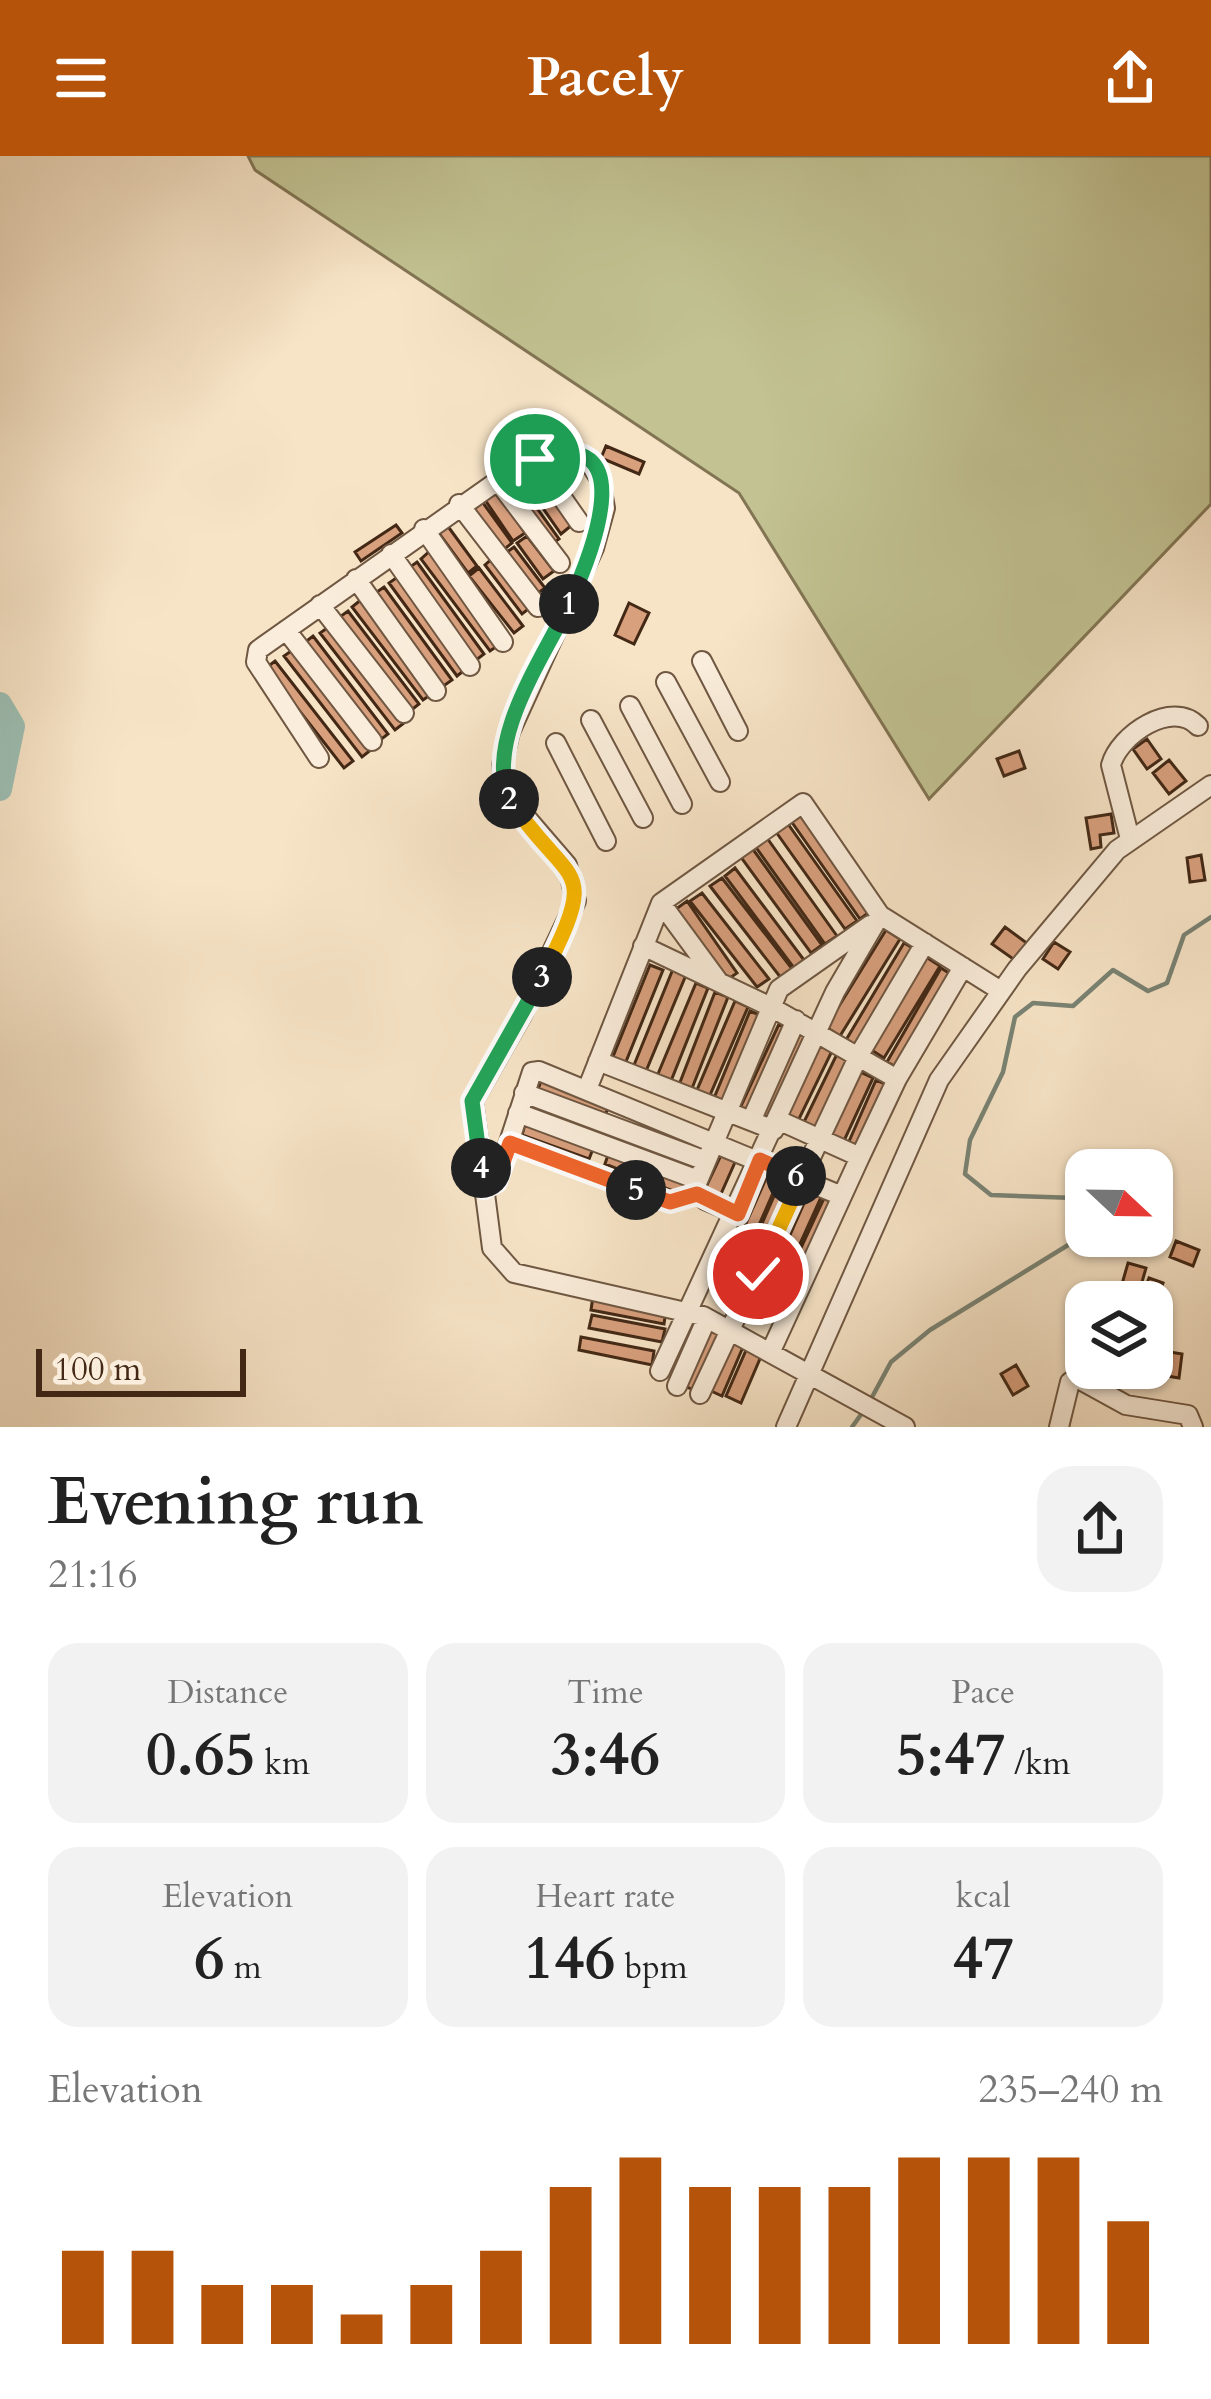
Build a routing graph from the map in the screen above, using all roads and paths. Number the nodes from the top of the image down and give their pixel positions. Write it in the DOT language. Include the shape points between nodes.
graph roads {
  1 [pos="535,459"];
  2 [pos="497,479"];
  3 [pos="460,504"];
  4 [pos="580,522"];
  5 [pos="424,529"];
  6 [pos="391,554"];
  7 [pos="560,563"];
  8 [pos="356,580"];
  9 [pos="320,605"];
  10 [pos="538,607"];
  11 [pos="286,630"];
  12 [pos="503,642"];
  13 [pos="702,661"];
  14 [pos="470,666"];
  15 [pos="666,682"];
  16 [pos="436,692"];
  17 [pos="631,706"];
  18 [pos="404,713"];
  19 [pos="591,720"];
  20 [pos="1198,726"];
  21 [pos="738,731"];
  22 [pos="372,741"];
  23 [pos="556,743"];
  24 [pos="319,758"];
  25 [pos="720,782"];
  26 [pos="1211,784"];
  27 [pos="682,805"];
  28 [pos="643,818"];
  29 [pos="1130,839"];
  30 [pos="606,841"];
  31 [pos="662,903"];
  32 [pos="879,916"];
  33 [pos="925,943"];
  34 [pos="643,946"];
  35 [pos="962,967"];
  36 [pos="720,984"];
  37 [pos="1001,991"];
  38 [pos="772,1007"];
  39 [pos="796,1020"];
  40 [pos="817,1031"];
  41 [pos="859,1055"];
  42 [pos="598,1061"];
  43 [pos="898,1079"];
  44 [pos="588,1087"];
  45 [pos="521,1103"];
  46 [pos="728,1113"];
  47 [pos="751,1121"];
  48 [pos="776,1125"];
  49 [pos="819,1139"];
  50 [pos="714,1140"];
  51 [pos="510,1143"];
  52 [pos="860,1157"];
  53 [pos="760,1160"];
  54 [pos="706,1161"];
  55 [pos="802,1178"];
  56 [pos="698,1187"];
  57 [pos="484,1188"];
  58 [pos="842,1196"];
  59 [pos="738,1214"];
  60 [pos="687,1309"];
  61 [pos="707,1318"];
  62 [pos="729,1328"];
  63 [pos="771,1351"];
  64 [pos="810,1370"];
  65 [pos="660,1371"];
  66 [pos="677,1386"];
  67 [pos="700,1394"];
  68 [pos="786,1427"];
  69 [pos="905,1427"];
  70 [pos="1059,1427"];
  71 [pos="1192,1427"];
  1 -- 2 [label="street"];
  1 -- 4 [label="street"];
  1 -- 57 [label="street" via="572,454 589,462 605,508 502,766 506,794 567,865 576,902 472,1101"];
  2 -- 3 [label="street"];
  2 -- 7 [label="street"];
  3 -- 5 [label="street"];
  3 -- 10 [label="street"];
  5 -- 6 [label="street"];
  5 -- 12 [label="street"];
  6 -- 8 [label="street"];
  6 -- 14 [label="street"];
  8 -- 9 [label="street"];
  8 -- 16 [label="street"];
  9 -- 11 [label="street"];
  9 -- 18 [label="street"];
  11 -- 22 [label="street"];
  11 -- 24 [label="street" via="258,650 256,662"];
  13 -- 21 [label="street"];
  15 -- 25 [label="street"];
  17 -- 27 [label="street"];
  19 -- 28 [label="street"];
  20 -- 29 [label="street" via="1163,716 1114,755"];
  23 -- 30 [label="street"];
  26 -- 29 [label="street"];
  29 -- 37 [label="street"];
  31 -- 32 [label="street" via="803,802"];
  31 -- 34 [label="street"];
  31 -- 36 [label="street"];
  32 -- 33 [label="street"];
  32 -- 38 [label="street" via="779,989"];
  32 -- 40 [label="street"];
  33 -- 35 [label="street"];
  33 -- 41 [label="street"];
  34 -- 36 [label="street"];
  34 -- 42 [label="street"];
  35 -- 37 [label="street"];
  35 -- 43 [label="street"];
  36 -- 38 [label="street"];
  37 -- 64 [label="street" via="923,1109"];
  38 -- 39 [label="street"];
  38 -- 46 [label="street"];
  39 -- 40 [label="street"];
  39 -- 47 [label="street"];
  40 -- 41 [label="street"];
  40 -- 48 [label="street"];
  41 -- 43 [label="street"];
  41 -- 49 [label="street"];
  42 -- 44 [label="street"];
  42 -- 46 [label="street"];
  43 -- 52 [label="street"];
  44 -- 45 [label="street" via="532,1072"];
  44 -- 50 [label="street"];
  45 -- 51 [label="street"];
  45 -- 54 [label="street"];
  45 -- 56 [label="street"];
  46 -- 47 [label="street"];
  46 -- 50 [label="street"];
  47 -- 48 [label="street"];
  48 -- 49 [label="street"];
  48 -- 53 [label="street"];
  49 -- 52 [label="street"];
  49 -- 55 [label="street"];
  50 -- 53 [label="street"];
  50 -- 54 [label="street"];
  51 -- 56 [label="street" via="670,1202"];
  51 -- 57 [label="street" via="496,1182"];
  52 -- 58 [label="street"];
  53 -- 55 [label="street"];
  53 -- 59 [label="street"];
  54 -- 56 [label="street"];
  55 -- 58 [label="street"];
  55 -- 62 [label="street"];
  56 -- 59 [label="street"];
  57 -- 60 [label="street" via="492,1248 514,1274"];
  58 -- 63 [label="street"];
  59 -- 60 [label="street"];
  60 -- 61 [label="street"];
  60 -- 65 [label="street"];
  61 -- 62 [label="street"];
  61 -- 66 [label="street"];
  62 -- 63 [label="street"];
  62 -- 67 [label="street"];
  63 -- 64 [label="street"];
  64 -- 68 [label="street"];
  64 -- 69 [label="street"];
  70 -- 71 [label="street" via="1077,1378 1129,1406 1188,1415"];
}
